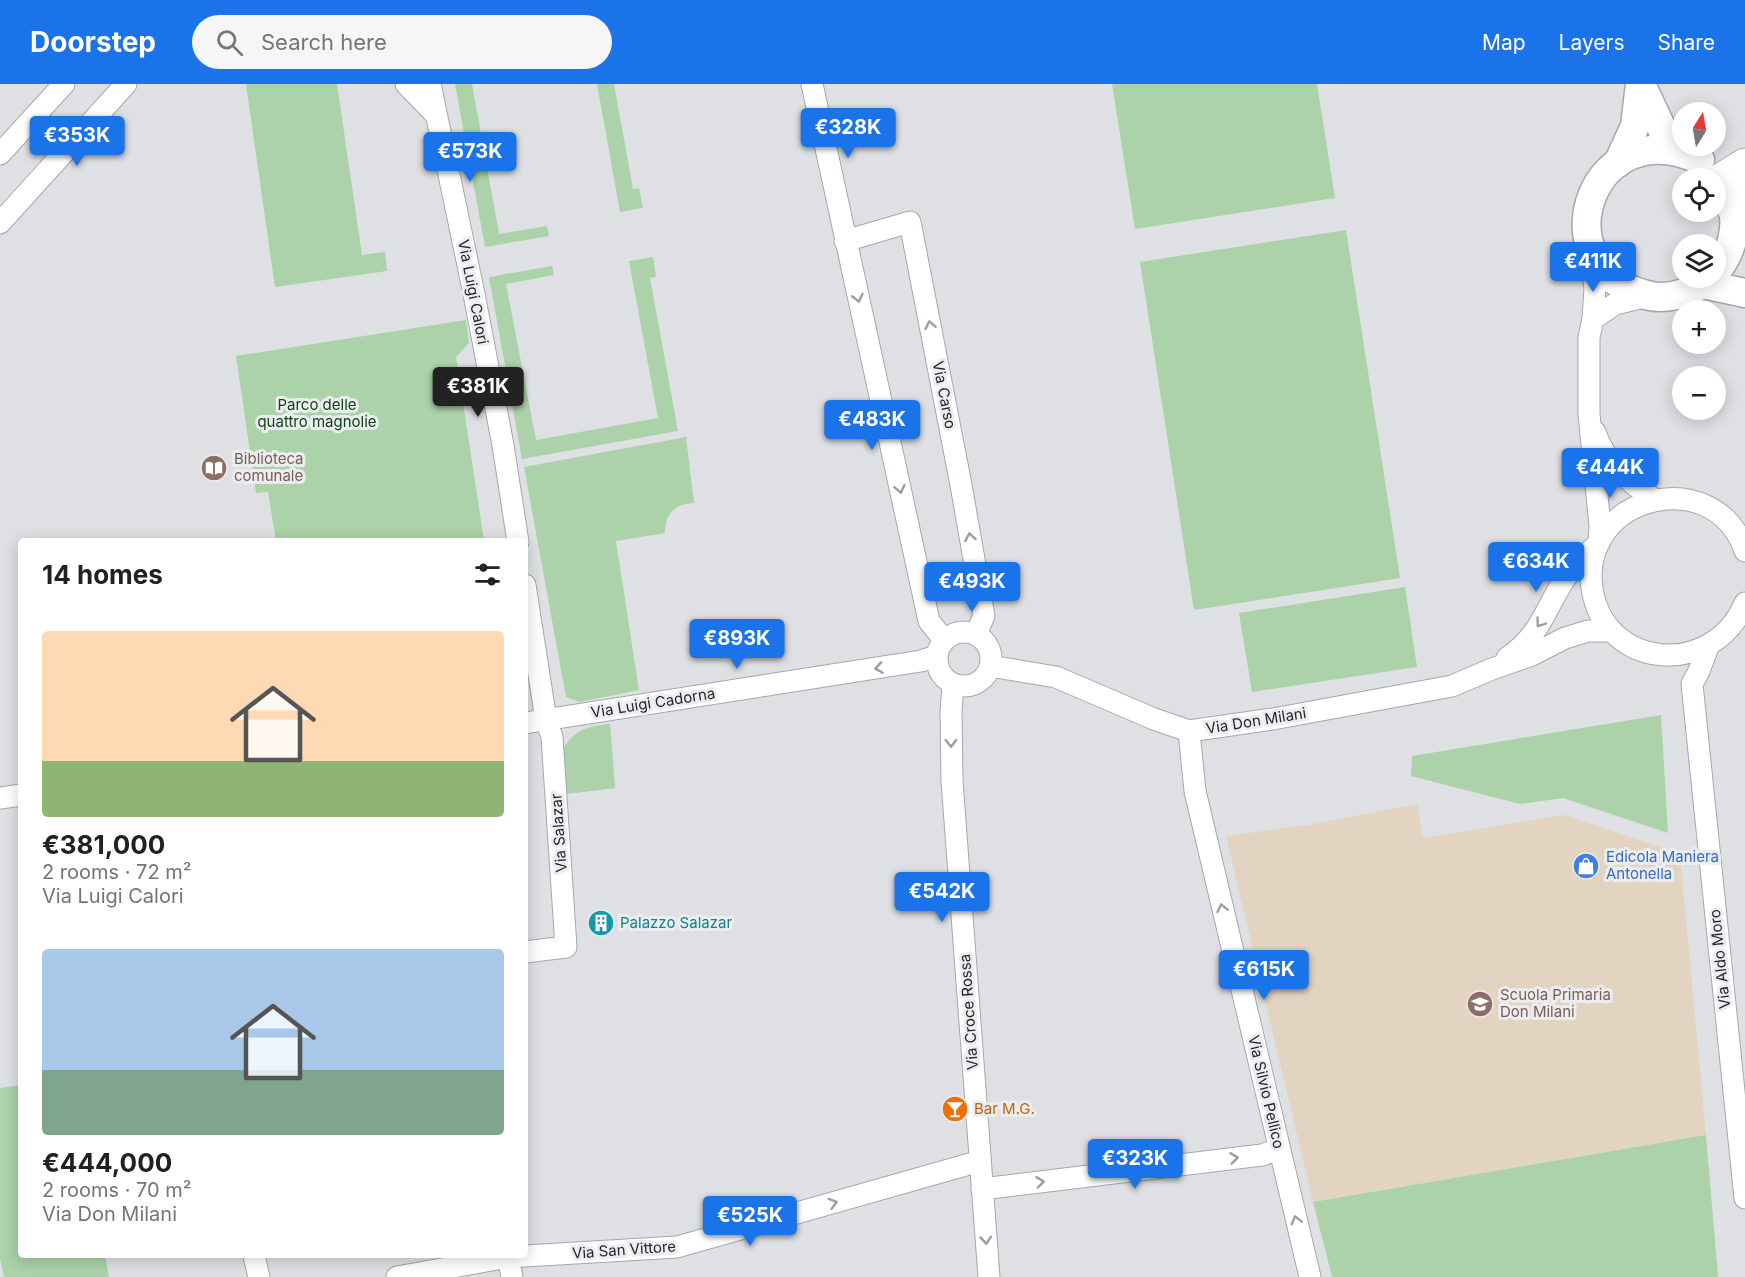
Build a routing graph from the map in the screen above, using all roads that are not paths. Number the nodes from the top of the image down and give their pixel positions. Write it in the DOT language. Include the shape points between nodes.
graph roads {
  1 [pos="64,84"];
  2 [pos="126,84"];
  3 [pos="406,84"];
  4 [pos="430,84"];
  5 [pos="812,84"];
  6 [pos="1641,84"];
  7 [pos="436,115"];
  8 [pos="0,154"];
  9 [pos="1618,163"];
  10 [pos="1732,199"];
  11 [pos="0,223"];
  12 [pos="1588,239"];
  13 [pos="845,241"];
  14 [pos="1726,255"];
  15 [pos="1726,285"];
  16 [pos="1691,288"];
  17 [pos="1745,293"];
  18 [pos="1648,296"];
  19 [pos="1593,319"];
  20 [pos="1589,414"];
  21 [pos="1655,500"];
  22 [pos="517,538"];
  23 [pos="1599,543"];
  24 [pos="1745,551"];
  25 [pos="1745,603"];
  26 [pos="528,604"];
  27 [pos="1612,631"];
  28 [pos="976,634"];
  29 [pos="1708,646"];
  30 [pos="940,648"];
  31 [pos="1659,655"];
  32 [pos="990,666"];
  33 [pos="1491,669"];
  34 [pos="953,684"];
  35 [pos="1692,684"];
  36 [pos="546,720"];
  37 [pos="528,723"];
  38 [pos="1189,731"];
  39 [pos="18,795"];
  40 [pos="0,798"];
  41 [pos="528,952"];
  42 [pos="1279,1149"];
  43 [pos="980,1161"];
  44 [pos="982,1189"];
  45 [pos="1745,1198"];
  46 [pos="254,1258"];
  47 [pos="510,1267"];
  48 [pos="259,1277"];
  49 [pos="397,1277"];
  50 [pos="989,1277"];
  51 [pos="1310,1277"];
  1 -- 8 [label="street"];
  2 -- 11 [label="street"];
  3 -- 7 [label="street"];
  4 -- 7 [label="street, Via Luigi Calori"];
  5 -- 13 [label="street"];
  6 -- 9 [label="main road" via="1635,126"];
  6 -- 10 [label="main road" via="1662,129"];
  7 -- 22 [label="street, Via Luigi Calori" via="473,289"];
  9 -- 10 [label="main road" via="1637,153 1673,150"];
  9 -- 12 [label="main road" via="1602,178 1591,197"];
  10 -- 14 [label="main road" via="1730,249"];
  12 -- 18 [label="main road" via="1610,277 1621,286"];
  12 -- 19 [label="street" via="1595,288"];
  28 -- 13 [label="street, Via Carso, one-way" via="984,616 910,222"];
  13 -- 30 [label="street, one-way" via="929,621"];
  15 -- 17 [label="main road"];
  16 -- 18 [label="main road" via="1677,295"];
  18 -- 19 [label="street" via="1615,304"];
  19 -- 20 [label="street" via="1588,349"];
  20 -- 21 [label="street" via="1612,465"];
  20 -- 23 [label="street"];
  21 -- 23 [label="street, Via Don Milani" via="1622,515"];
  21 -- 24 [label="street" via="1688,500 1717,513 1733,528"];
  23 -- 27 [label="street" via="1592,566 1592,589 1599,611"];
  23 -- 33 [label="street, Via Don Milani, one-way" via="1566,578 1523,647"];
  25 -- 29 [label="street" via="1729,631"];
  26 -- 36 [label="street"];
  27 -- 31 [label="street" via="1631,645"];
  27 -- 33 [label="street, Via Don Milani" via="1572,636"];
  28 -- 30 [label="street" via="950,634"];
  28 -- 32 [label="street" via="989,647"];
  29 -- 31 [label="street" via="1689,654"];
  29 -- 35 [label="street, Via Aldo Moro"];
  30 -- 34 [label="street" via="937,665"];
  30 -- 36 [label="street, Via Luigi Cadorna, one-way" via="921,661"];
  31 -- 35 [label="street"];
  32 -- 34 [label="street" via="980,681 972,685"];
  32 -- 38 [label="street, Via Don Milani" via="1056,677"];
  33 -- 38 [label="street, Via Don Milani" via="1452,686"];
  34 -- 43 [label="street, Via Croce Rossa, one-way" via="952,781"];
  35 -- 45 [label="street, Via Aldo Moro"];
  36 -- 37 [label="street, Via Luigi Cadorna"];
  36 -- 41 [label="street, Via Salazar" via="552,737 566,947"];
  42 -- 38 [label="street, Via Silvio Pellico, one-way" via="1195,791"];
  39 -- 40 [label="street"];
  44 -- 42 [label="street, one-way" via="1262,1155"];
  51 -- 42 [label="street, Via Silvio Pellico, one-way"];
  43 -- 44 [label="street, Via Croce Rossa"];
  47 -- 43 [label="street, Via San Vittore, one-way" via="677,1247"];
  44 -- 50 [label="street, Via Croce Rossa, one-way"];
  46 -- 48 [label="street"];
  47 -- 49 [label="street, Via San Vittore"];
}
